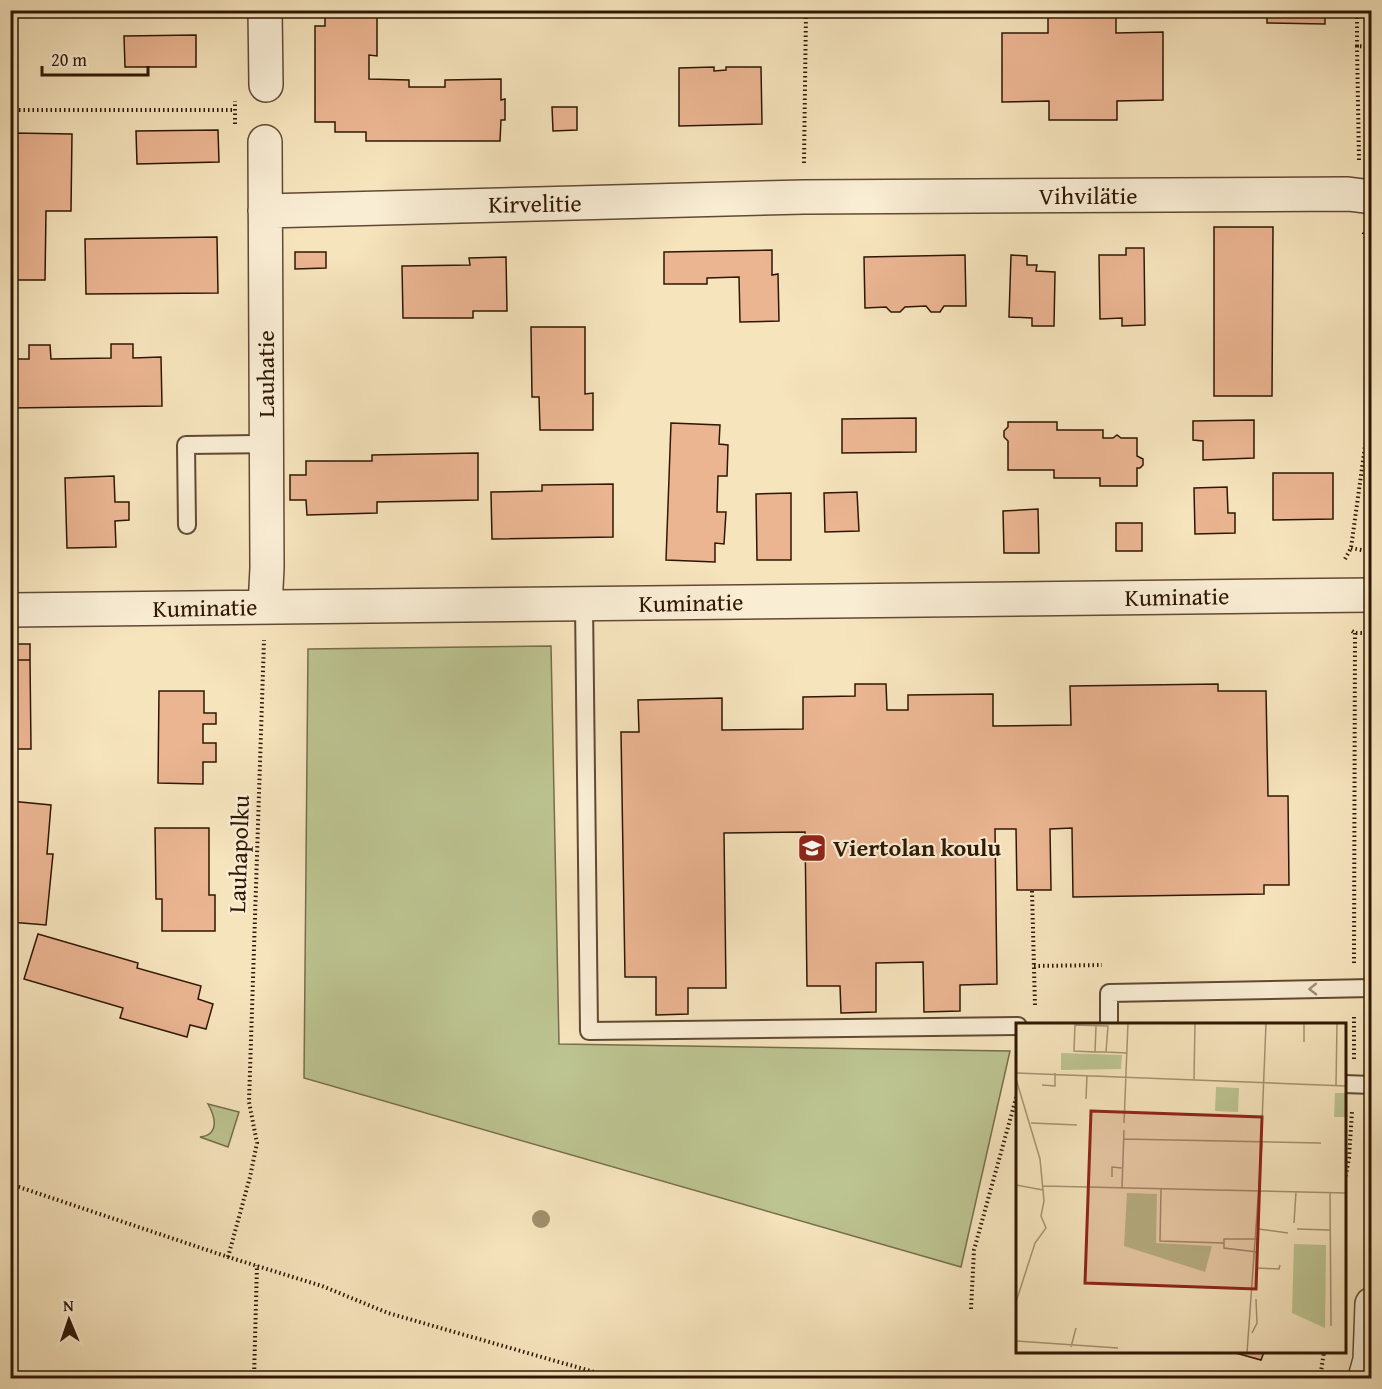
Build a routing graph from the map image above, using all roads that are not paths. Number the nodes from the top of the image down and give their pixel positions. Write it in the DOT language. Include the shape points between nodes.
graph roads {
  1 [pos="265,10"];
  2 [pos="266,85"];
  3 [pos="265,142"];
  4 [pos="1360,196"];
  5 [pos="804,197"];
  6 [pos="265,211"];
  7 [pos="266,444"];
  8 [pos="187,525"];
  9 [pos="1371,595"];
  10 [pos="584,604"];
  11 [pos="265,607"];
  12 [pos="10,610"];
  13 [pos="1371,988"];
  14 [pos="1109,1023"];
  15 [pos="1016,1026"];
  16 [pos="1349,1085"];
  17 [pos="1371,1085"];
  18 [pos="1371,1304"];
  19 [pos="1369,1369"];
  1 -- 2 [label="street"];
  3 -- 6 [label="street, Lauhatie"];
  4 -- 5 [label="street, Vihvilätie"];
  5 -- 6 [label="street, Kirvelitie"];
  6 -- 7 [label="street, Lauhatie"];
  7 -- 8 [label="lane" via="186,445"];
  7 -- 11 [label="street, Lauhatie"];
  9 -- 10 [label="street, Kuminatie"];
  10 -- 11 [label="street, Kuminatie"];
  10 -- 15 [label="lane" via="589,1031"];
  11 -- 12 [label="street, Kuminatie"];
  13 -- 14 [label="lane, one-way" via="1109,993"];
  16 -- 17 [label="lane"];
  18 -- 19 [label="street"];
}
